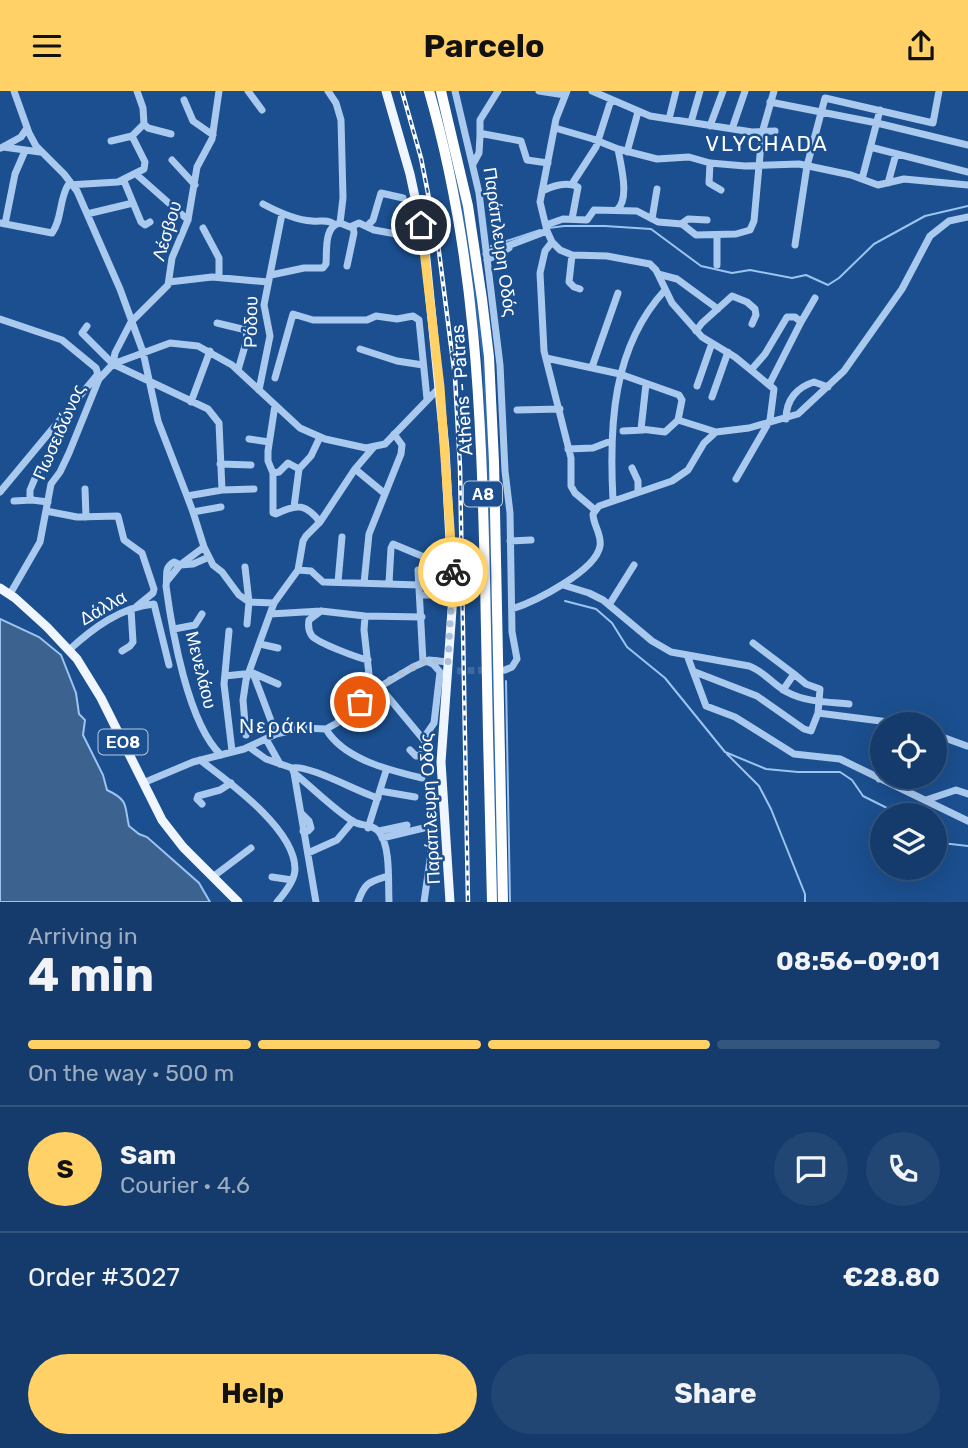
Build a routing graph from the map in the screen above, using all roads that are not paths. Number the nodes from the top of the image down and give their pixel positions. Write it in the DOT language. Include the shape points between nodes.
graph roads {
  1 [pos="14,91"];
  2 [pos="137,91"];
  3 [pos="219,91"];
  4 [pos="248,91"];
  5 [pos="328,91"];
  6 [pos="386,91"];
  7 [pos="429,91"];
  8 [pos="441,91"];
  9 [pos="455,91"];
  10 [pos="498,91"];
  11 [pos="539,91"];
  12 [pos="592,91"];
  13 [pos="676,91"];
  14 [pos="701,91"];
  15 [pos="723,91"];
  16 [pos="744,91"];
  17 [pos="774,91"];
  18 [pos="939,91"];
  19 [pos="566,93"];
  20 [pos="602,93"];
  21 [pos="184,100"];
  22 [pos="611,100"];
  23 [pos="770,102"];
  24 [pos="262,110"];
  25 [pos="880,110"];
  26 [pos="638,112"];
  27 [pos="820,112"];
  28 [pos="669,119"];
  29 [pos="691,122"];
  30 [pos="877,123"];
  31 [pos="144,124"];
  32 [pos="710,126"];
  33 [pos="555,128"];
  34 [pos="732,129"];
  35 [pos="25,131"];
  36 [pos="775,131"];
  37 [pos="762,132"];
  38 [pos="171,134"];
  39 [pos="213,135"];
  40 [pos="132,136"];
  41 [pos="480,136"];
  42 [pos="111,141"];
  43 [pos="598,141"];
  44 [pos="968,145"];
  45 [pos="870,147"];
  46 [pos="2,148"];
  47 [pos="618,149"];
  48 [pos="26,151"];
  49 [pos="40,152"];
  50 [pos="627,152"];
  51 [pos="896,154"];
  52 [pos="172,160"];
  53 [pos="548,163"];
  54 [pos="710,163"];
  55 [pos="473,164"];
  56 [pos="758,166"];
  57 [pos="807,166"];
  58 [pos="968,172"];
  59 [pos="136,174"];
  60 [pos="862,179"];
  61 [pos="124,181"];
  62 [pos="888,183"];
  63 [pos="73,184"];
  64 [pos="572,184"];
  65 [pos="194,185"];
  66 [pos="968,185"];
  67 [pos="657,189"];
  68 [pos="721,190"];
  69 [pos="542,191"];
  70 [pos="403,198"];
  71 [pos="133,203"];
  72 [pos="263,204"];
  73 [pos="617,210"];
  74 [pos="282,213"];
  75 [pos="87,214"];
  76 [pos="967,214"];
  77 [pos="572,219"];
  78 [pos="652,219"];
  79 [pos="188,220"];
  80 [pos="707,221"];
  81 [pos="150,222"];
  82 [pos="337,223"];
  83 [pos="3,224"];
  84 [pos="681,224"];
  85 [pos="367,226"];
  86 [pos="353,227"];
  87 [pos="203,228"];
  88 [pos="546,228"];
  89 [pos="717,235"];
  90 [pos="424,240"];
  91 [pos="552,242"];
  92 [pos="795,245"];
  93 [pos="224,247"];
  94 [pos="572,255"];
  95 [pos="218,257"];
  96 [pos="486,257"];
  97 [pos="717,265"];
  98 [pos="347,266"];
  99 [pos="658,274"];
  100 [pos="219,277"];
  101 [pos="270,278"];
  102 [pos="169,282"];
  103 [pos="580,289"];
  104 [pos="665,291"];
  105 [pos="618,293"];
  106 [pos="815,298"];
  107 [pos="718,309"];
  108 [pos="0,319"];
  109 [pos="131,322"];
  110 [pos="801,322"];
  111 [pos="217,323"];
  112 [pos="752,324"];
  113 [pos="87,326"];
  114 [pos="696,331"];
  115 [pos="270,336"];
  116 [pos="286,337"];
  117 [pos="712,343"];
  118 [pos="360,349"];
  119 [pos="210,351"];
  120 [pos="143,352"];
  121 [pos="728,352"];
  122 [pos="545,358"];
  123 [pos="113,364"];
  124 [pos="423,365"];
  125 [pos="592,367"];
  126 [pos="237,370"];
  127 [pos="751,370"];
  128 [pos="620,374"];
  129 [pos="99,376"];
  130 [pos="275,378"];
  131 [pos="150,382"];
  132 [pos="646,384"];
  133 [pos="769,385"];
  134 [pos="697,386"];
  135 [pos="440,387"];
  136 [pos="828,387"];
  137 [pos="259,390"];
  138 [pos="712,397"];
  139 [pos="426,399"];
  140 [pos="191,402"];
  141 [pos="275,405"];
  142 [pos="560,409"];
  143 [pos="517,410"];
  144 [pos="786,419"];
  145 [pos="678,420"];
  146 [pos="771,420"];
  147 [pos="696,426"];
  148 [pos="643,430"];
  149 [pos="623,431"];
  150 [pos="716,432"];
  151 [pos="394,434"];
  152 [pos="320,437"];
  153 [pos="249,439"];
  154 [pos="611,441"];
  155 [pos="269,442"];
  156 [pos="704,443"];
  157 [pos="373,448"];
  158 [pos="568,449"];
  159 [pos="220,464"];
  160 [pos="251,465"];
  161 [pos="632,468"];
  162 [pos="299,469"];
  163 [pos="355,469"];
  164 [pos="38,471"];
  165 [pos="272,473"];
  166 [pos="736,479"];
  167 [pos="85,489"];
  168 [pos="254,489"];
  169 [pos="222,490"];
  170 [pos="638,491"];
  171 [pos="0,492"];
  172 [pos="384,493"];
  173 [pos="187,496"];
  174 [pos="32,500"];
  175 [pos="613,500"];
  176 [pos="14,501"];
  177 [pos="47,507"];
  178 [pos="221,507"];
  179 [pos="294,507"];
  180 [pos="595,510"];
  181 [pos="192,512"];
  182 [pos="86,517"];
  183 [pos="320,522"];
  184 [pos="342,537"];
  185 [pos="531,540"];
  186 [pos="510,541"];
  187 [pos="204,547"];
  188 [pos="209,557"];
  189 [pos="180,565"];
  190 [pos="634,565"];
  191 [pos="245,566"];
  192 [pos="453,569"];
  193 [pos="418,570"];
  194 [pos="298,571"];
  195 [pos="338,582"];
  196 [pos="166,583"];
  197 [pos="364,583"];
  198 [pos="389,583"];
  199 [pos="419,585"];
  200 [pos="563,585"];
  201 [pos="0,588"];
  202 [pos="154,589"];
  203 [pos="10,594"];
  204 [pos="420,595"];
  205 [pos="440,595"];
  206 [pos="249,602"];
  207 [pos="274,603"];
  208 [pos="609,605"];
  209 [pos="134,607"];
  210 [pos="512,609"];
  211 [pos="321,611"];
  212 [pos="202,614"];
  213 [pos="270,614"];
  214 [pos="365,616"];
  215 [pos="422,617"];
  216 [pos="247,624"];
  217 [pos="174,629"];
  218 [pos="229,631"];
  219 [pos="753,643"];
  220 [pos="260,644"];
  221 [pos="278,648"];
  222 [pos="69,650"];
  223 [pos="122,651"];
  224 [pos="687,655"];
  225 [pos="368,660"];
  226 [pos="424,661"];
  227 [pos="169,665"];
  228 [pos="451,668"];
  229 [pos="505,670"];
  230 [pos="250,672"];
  231 [pos="695,672"];
  232 [pos="794,674"];
  233 [pos="225,676"];
  234 [pos="278,684"];
  235 [pos="339,686"];
  236 [pos="379,686"];
  237 [pos="783,690"];
  238 [pos="371,692"];
  239 [pos="819,701"];
  240 [pos="360,702"];
  241 [pos="849,704"];
  242 [pos="818,713"];
  243 [pos="870,720"];
  244 [pos="326,729"];
  245 [pos="276,734"];
  246 [pos="246,736"];
  247 [pos="266,739"];
  248 [pos="423,739"];
  249 [pos="947,739"];
  250 [pos="967,746"];
  251 [pos="249,747"];
  252 [pos="410,750"];
  253 [pos="232,751"];
  254 [pos="221,755"];
  255 [pos="200,760"];
  256 [pos="280,765"];
  257 [pos="293,770"];
  258 [pos="386,771"];
  259 [pos="870,774"];
  260 [pos="422,778"];
  261 [pos="143,783"];
  262 [pos="231,783"];
  263 [pos="901,789"];
  264 [pos="968,794"];
  265 [pos="379,795"];
  266 [pos="415,797"];
  267 [pos="926,800"];
  268 [pos="202,804"];
  269 [pos="354,821"];
  270 [pos="968,821"];
  271 [pos="407,825"];
  272 [pos="369,827"];
  273 [pos="381,835"];
  274 [pos="251,848"];
  275 [pos="308,853"];
  276 [pos="214,876"];
  277 [pos="388,876"];
  278 [pos="272,877"];
  279 [pos="293,877"];
  280 [pos="238,902"];
  281 [pos="277,902"];
  282 [pos="316,902"];
  283 [pos="358,902"];
  284 [pos="389,902"];
  285 [pos="424,902"];
  286 [pos="450,902"];
  287 [pos="492,902"];
  288 [pos="503,902"];
  1 -- 35 [label="street"];
  2 -- 31 [label="street"];
  3 -- 39 [label="street, Λέσβου"];
  4 -- 24 [label="street"];
  5 -- 82 [label="street" via="341,120 343,198"];
  6 -- 90 [label="main road, Παράπλευρη Οδός"];
  7 -- 287 [label="highway, Athens - Patras / Α8" via="457,209 476,347"];
  8 -- 288 [label="highway, Athens - Patras / Α8" via="470,218 489,357"];
  9 -- 55 [label="street, Παράπλευρη Οδός"];
  10 -- 41 [label="street" via="480,120"];
  11 -- 19 [label="street"];
  12 -- 20 [label="street"];
  13 -- 28 [label="street"];
  14 -- 29 [label="street"];
  15 -- 32 [label="street"];
  16 -- 34 [label="street"];
  17 -- 23 [label="street"];
  18 -- 25 [label="street" via="933,123"];
  19 -- 33 [label="street"];
  20 -- 22 [label="street"];
  21 -- 39 [label="street" via="194,121"];
  22 -- 26 [label="street"];
  22 -- 43 [label="street"];
  23 -- 27 [label="street"];
  23 -- 37 [label="street"];
  25 -- 27 [label="street" via="825,97"];
  25 -- 30 [label="street"];
  26 -- 28 [label="street"];
  26 -- 50 [label="street"];
  27 -- 30 [label="street"];
  27 -- 57 [label="street"];
  28 -- 29 [label="street"];
  29 -- 32 [label="street"];
  30 -- 44 [label="street"];
  30 -- 45 [label="street"];
  31 -- 38 [label="street"];
  31 -- 40 [label="street"];
  32 -- 34 [label="street"];
  33 -- 43 [label="street"];
  33 -- 53 [label="street"];
  34 -- 37 [label="street"];
  35 -- 46 [label="street"];
  35 -- 48 [label="street"];
  35 -- 49 [label="street"];
  36 -- 37 [label="street"];
  37 -- 56 [label="street"];
  39 -- 65 [label="street, Λέσβου" via="197,167"];
  40 -- 42 [label="street"];
  40 -- 59 [label="street" via="145,162"];
  41 -- 53 [label="street" via="521,141 527,160"];
  41 -- 55 [label="street"];
  43 -- 47 [label="street"];
  43 -- 64 [label="street"];
  45 -- 51 [label="street"];
  45 -- 60 [label="street"];
  46 -- 48 [label="street"];
  47 -- 50 [label="street"];
  47 -- 73 [label="street" via="624,186"];
  48 -- 49 [label="street"];
  48 -- 83 [label="street" via="15,174"];
  49 -- 63 [label="street"];
  50 -- 54 [label="street"];
  51 -- 58 [label="street"];
  51 -- 62 [label="street"];
  52 -- 65 [label="street"];
  53 -- 69 [label="street"];
  54 -- 56 [label="street"];
  54 -- 68 [label="street" via="709,183"];
  55 -- 96 [label="street, Παράπλευρη Οδός"];
  56 -- 57 [label="street"];
  56 -- 89 [label="street" via="753,227 745,233"];
  57 -- 60 [label="street"];
  57 -- 92 [label="street"];
  59 -- 61 [label="street"];
  59 -- 79 [label="street"];
  60 -- 62 [label="street"];
  61 -- 63 [label="street"];
  61 -- 71 [label="street"];
  62 -- 66 [label="street" via="904,179"];
  63 -- 75 [label="street"];
  63 -- 83 [label="street" via="64,193 54,232"];
  64 -- 69 [label="street"];
  64 -- 77 [label="street" via="578,190"];
  65 -- 79 [label="street, Λέσβου"];
  67 -- 78 [label="street"];
  69 -- 88 [label="street"];
  70 -- 85 [label="street" via="382,193"];
  71 -- 75 [label="street"];
  71 -- 81 [label="street" via="141,222"];
  72 -- 74 [label="street"];
  73 -- 77 [label="street" via="594,210 587,220"];
  73 -- 78 [label="street" via="637,211"];
  74 -- 82 [label="street"];
  74 -- 101 [label="street, Ρόδου"];
  75 -- 109 [label="street"];
  76 -- 136 [label="street" via="949,221 927,239 892,304"];
  77 -- 88 [label="street"];
  78 -- 84 [label="street"];
  79 -- 102 [label="street, Λέσβου" via="171,263"];
  80 -- 84 [label="street" via="688,219"];
  82 -- 86 [label="street"];
  82 -- 101 [label="street" via="330,229 323,268 304,268"];
  84 -- 89 [label="street" via="696,235"];
  85 -- 86 [label="street" via="359,223"];
  85 -- 90 [label="street"];
  86 -- 98 [label="street"];
  87 -- 95 [label="street"];
  88 -- 91 [label="street"];
  88 -- 96 [label="street"];
  89 -- 97 [label="street"];
  90 -- 135 [label="main road, Παράπλευρη Οδός"];
  91 -- 94 [label="street"];
  91 -- 122 [label="street" via="540,273"];
  93 -- 95 [label="street"];
  94 -- 99 [label="street" via="648,263"];
  94 -- 103 [label="street" via="569,282"];
  95 -- 100 [label="street"];
  96 -- 186 [label="street, Παράπλευρη Οδός" via="500,365"];
  99 -- 104 [label="street"];
  99 -- 107 [label="street" via="677,279"];
  100 -- 101 [label="street"];
  100 -- 102 [label="street"];
  101 -- 115 [label="street, Ρόδου" via="264,305"];
  102 -- 109 [label="street, Λέσβου"];
  104 -- 114 [label="street"];
  104 -- 128 [label="street" via="640,323"];
  105 -- 125 [label="street"];
  106 -- 110 [label="street"];
  107 -- 112 [label="street" via="729,297 738,297 755,309"];
  107 -- 114 [label="street"];
  108 -- 129 [label="street" via="62,340 96,368"];
  109 -- 120 [label="street"];
  109 -- 123 [label="street, Λέσβου"];
  110 -- 127 [label="street" via="787,317"];
  110 -- 133 [label="street"];
  111 -- 126 [label="street" via="246,330"];
  113 -- 123 [label="street" via="82,333"];
  114 -- 117 [label="street"];
  115 -- 116 [label="street"];
  115 -- 137 [label="street, Ρόδου"];
  116 -- 124 [label="street" via="294,313 313,320 413,316 419,320"];
  116 -- 130 [label="street"];
  117 -- 121 [label="street"];
  117 -- 134 [label="street"];
  118 -- 124 [label="street"];
  119 -- 120 [label="street" via="175,343"];
  119 -- 126 [label="street"];
  119 -- 140 [label="street"];
  120 -- 123 [label="street"];
  120 -- 131 [label="street"];
  121 -- 127 [label="street"];
  121 -- 138 [label="street"];
  122 -- 125 [label="street"];
  122 -- 142 [label="street"];
  123 -- 129 [label="street, Πωσειδώνος"];
  123 -- 131 [label="street"];
  124 -- 139 [label="street"];
  125 -- 128 [label="street"];
  126 -- 137 [label="street"];
  127 -- 133 [label="street"];
  128 -- 132 [label="street"];
  128 -- 154 [label="street"];
  129 -- 171 [label="street"];
  129 -- 177 [label="street, Πωσειδώνος" via="69,453 51,484"];
  131 -- 140 [label="street"];
  131 -- 173 [label="street" via="158,421"];
  132 -- 145 [label="street" via="682,397"];
  132 -- 148 [label="street"];
  133 -- 146 [label="street" via="774,392"];
  135 -- 139 [label="street"];
  135 -- 192 [label="main road, Παράπλευρη Οδός"];
  136 -- 144 [label="street"];
  136 -- 144 [label="street" via="814,382 798,390 790,400"];
  137 -- 141 [label="street"];
  139 -- 151 [label="street"];
  140 -- 159 [label="street" via="218,419"];
  141 -- 152 [label="street" via="294,424"];
  141 -- 155 [label="street"];
  142 -- 143 [label="street"];
  142 -- 158 [label="street"];
  144 -- 146 [label="street"];
  145 -- 147 [label="street"];
  145 -- 148 [label="street" via="665,432"];
  146 -- 150 [label="street"];
  146 -- 166 [label="street"];
  147 -- 150 [label="street"];
  147 -- 156 [label="street"];
  148 -- 149 [label="street"];
  150 -- 156 [label="street"];
  151 -- 157 [label="street"];
  151 -- 172 [label="street" via="402,449"];
  152 -- 157 [label="street"];
  152 -- 162 [label="street"];
  153 -- 155 [label="street"];
  154 -- 158 [label="street" via="593,448"];
  154 -- 175 [label="street"];
  155 -- 165 [label="street"];
  156 -- 170 [label="street" via="680,476"];
  157 -- 163 [label="street"];
  158 -- 180 [label="street" via="571,487"];
  159 -- 160 [label="street"];
  159 -- 169 [label="street"];
  161 -- 170 [label="street"];
  162 -- 165 [label="street" via="288,463"];
  162 -- 179 [label="street"];
  163 -- 172 [label="street"];
  163 -- 183 [label="street"];
  164 -- 174 [label="street" via="30,490"];
  165 -- 179 [label="street" via="273,513"];
  167 -- 182 [label="street"];
  168 -- 169 [label="street"];
  169 -- 173 [label="street"];
  170 -- 175 [label="street"];
  172 -- 197 [label="street" via="367,542"];
  173 -- 181 [label="street"];
  174 -- 176 [label="street"];
  174 -- 177 [label="street"];
  175 -- 180 [label="street"];
  177 -- 182 [label="street"];
  177 -- 203 [label="street, Πωσειδώνος" via="38,549"];
  178 -- 181 [label="street"];
  179 -- 183 [label="street" via="308,509"];
  180 -- 200 [label="street" via="600,548"];
  181 -- 187 [label="street"];
  182 -- 202 [label="street" via="118,516 124,540 142,553"];
  183 -- 194 [label="street" via="303,541"];
  184 -- 195 [label="street"];
  185 -- 186 [label="street"];
  186 -- 210 [label="street, Παράπλευρη Οδός"];
  187 -- 188 [label="street"];
  187 -- 189 [label="street"];
  188 -- 189 [label="street"];
  188 -- 206 [label="street"];
  189 -- 196 [label="street" via="169,565"];
  190 -- 208 [label="street"];
  191 -- 206 [label="street"];
  192 -- 198 [label="street" via="393,544"];
  192 -- 228 [label="main road, Παράπλευρη Οδός"];
  193 -- 199 [label="street"];
  194 -- 195 [label="street" via="311,571 323,582"];
  194 -- 207 [label="street"];
  195 -- 197 [label="street"];
  196 -- 202 [label="street"];
  196 -- 217 [label="street, Μενελάου"];
  197 -- 198 [label="street"];
  198 -- 199 [label="street"];
  199 -- 204 [label="street"];
  200 -- 208 [label="street"];
  200 -- 210 [label="street"];
  201 -- 203 [label="main road, ΕΟ8"];
  202 -- 209 [label="street"];
  203 -- 222 [label="main road, ΕΟ8"];
  204 -- 205 [label="street"];
  204 -- 215 [label="street"];
  206 -- 207 [label="street"];
  206 -- 216 [label="street"];
  207 -- 213 [label="street"];
  208 -- 224 [label="street" via="657,645"];
  209 -- 222 [label="street, Δάλλα" via="104,621"];
  209 -- 223 [label="street" via="132,642"];
  209 -- 227 [label="street, Δάλλα" via="156,605"];
  210 -- 229 [label="street, Παράπλευρη Οδός" via="517,659"];
  211 -- 213 [label="street"];
  211 -- 214 [label="street"];
  211 -- 225 [label="street" via="309,620 313,636"];
  212 -- 217 [label="street" via="195,625"];
  213 -- 220 [label="street"];
  214 -- 215 [label="street"];
  214 -- 225 [label="street"];
  215 -- 226 [label="street"];
  217 -- 254 [label="street, Μενελάου" via="197,718"];
  218 -- 233 [label="street"];
  219 -- 232 [label="street"];
  220 -- 221 [label="street"];
  220 -- 230 [label="street"];
  222 -- 261 [label="main road, ΕΟ8" via="101,698"];
  224 -- 231 [label="street"];
  224 -- 237 [label="street" via="756,669"];
  225 -- 238 [label="street"];
  226 -- 228 [label="street"];
  226 -- 236 [label="street"];
  226 -- 248 [label="street" via="440,672 434,723"];
  228 -- 286 [label="main road, Παράπλευρη Οδός" via="441,762"];
  230 -- 233 [label="street"];
  230 -- 234 [label="street"];
  230 -- 245 [label="street"];
  230 -- 246 [label="street" via="243,700"];
  231 -- 242 [label="street" via="757,696 808,731"];
  231 -- 259 [label="street" via="706,706 735,717 794,754 840,759"];
  232 -- 237 [label="street"];
  232 -- 239 [label="street" via="820,689"];
  233 -- 253 [label="street"];
  235 -- 240 [label="street"];
  236 -- 238 [label="street"];
  236 -- 248 [label="street"];
  237 -- 239 [label="street"];
  238 -- 240 [label="street"];
  239 -- 241 [label="street"];
  239 -- 242 [label="street"];
  240 -- 244 [label="street"];
  242 -- 243 [label="street"];
  244 -- 245 [label="street"];
  244 -- 258 [label="street" via="355,754"];
  245 -- 247 [label="street"];
  247 -- 251 [label="street"];
  247 -- 256 [label="street"];
  248 -- 252 [label="street" via="428,753 416,756"];
  249 -- 250 [label="street"];
  251 -- 253 [label="street"];
  251 -- 256 [label="street"];
  253 -- 254 [label="street"];
  254 -- 255 [label="street"];
  255 -- 261 [label="street"];
  255 -- 262 [label="street"];
  256 -- 257 [label="street"];
  257 -- 265 [label="street" via="306,768 349,788"];
  257 -- 269 [label="street"];
  257 -- 275 [label="street"];
  258 -- 260 [label="street"];
  258 -- 265 [label="street"];
  261 -- 276 [label="main road, ΕΟ8" via="168,828"];
  262 -- 268 [label="street" via="198,796"];
  262 -- 279 [label="street" via="283,837 292,855"];
  263 -- 267 [label="street"];
  264 -- 267 [label="street" via="956,790"];
  265 -- 266 [label="street"];
  265 -- 272 [label="street"];
  267 -- 270 [label="street"];
  269 -- 272 [label="street"];
  269 -- 275 [label="street" via="337,840"];
  271 -- 273 [label="street"];
  272 -- 273 [label="street"];
  273 -- 277 [label="street"];
  273 -- 285 [label="street" via="432,825"];
  274 -- 276 [label="street"];
  275 -- 282 [label="street"];
  276 -- 280 [label="main road, ΕΟ8"];
  277 -- 283 [label="street" via="364,886"];
  277 -- 284 [label="street"];
  278 -- 279 [label="street"];
  279 -- 281 [label="street"];
}
